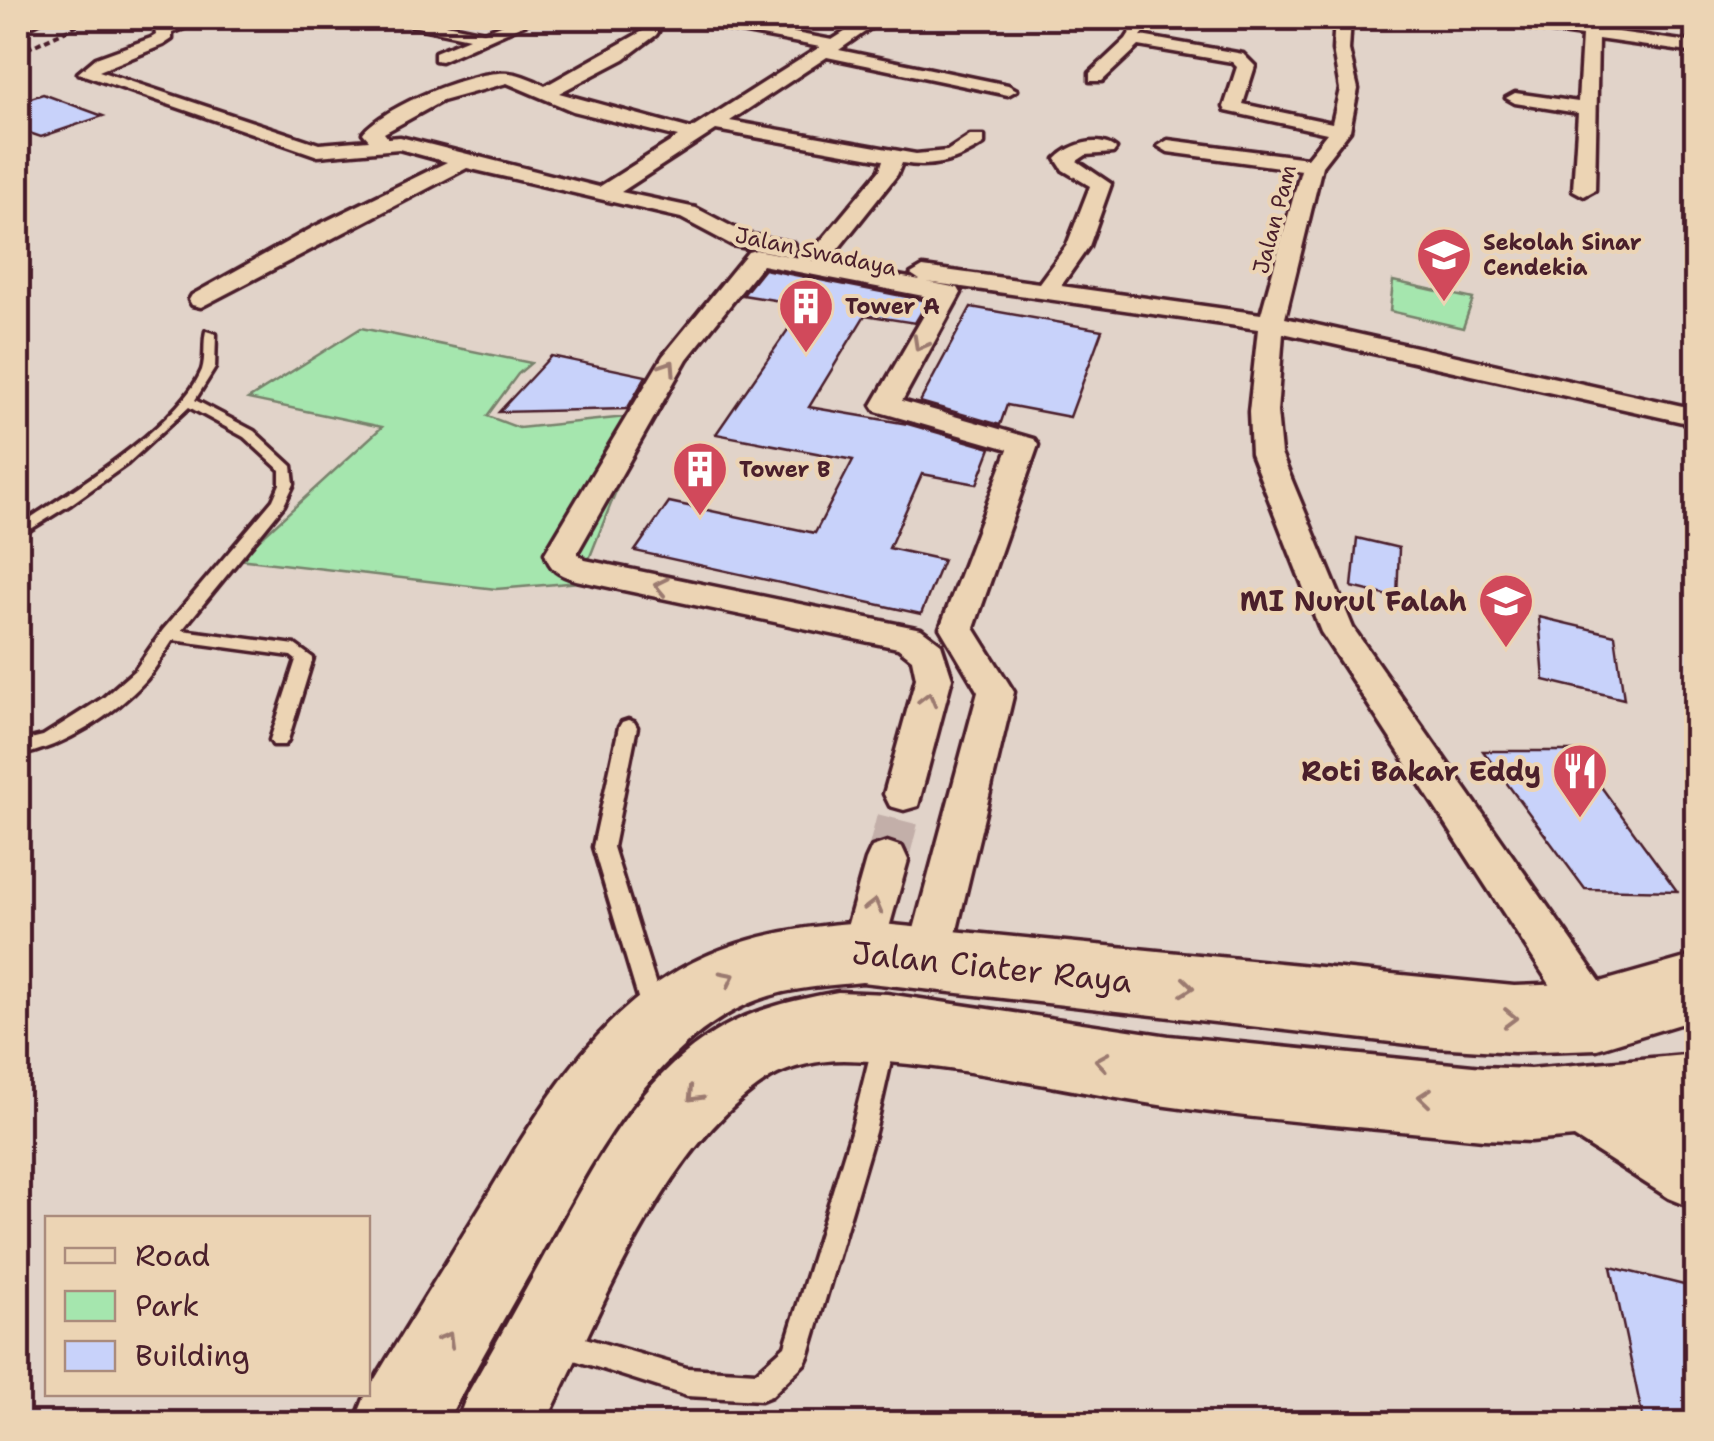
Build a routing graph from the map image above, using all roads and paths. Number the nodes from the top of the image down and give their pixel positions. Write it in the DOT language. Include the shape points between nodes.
graph roads {
  1 [pos="35,18"];
  2 [pos="200,18"];
  3 [pos="426,18"];
  4 [pos="530,18"];
  5 [pos="693,18"];
  6 [pos="877,18"];
  7 [pos="1149,18"];
  8 [pos="1343,18"];
  9 [pos="1488,18"];
  10 [pos="18,26"];
  11 [pos="650,32"];
  12 [pos="1590,32"];
  13 [pos="482,36"];
  14 [pos="1135,40"];
  15 [pos="1696,48"];
  16 [pos="830,49"];
  17 [pos="442,56"];
  18 [pos="1096,77"];
  19 [pos="1008,90"];
  20 [pos="548,92"];
  21 [pos="1514,98"];
  22 [pos="1584,108"];
  23 [pos="712,123"];
  24 [pos="1340,130"];
  25 [pos="693,136"];
  26 [pos="977,140"];
  27 [pos="382,143"];
  28 [pos="1168,146"];
  29 [pos="1106,149"];
  30 [pos="894,155"];
  31 [pos="466,161"];
  32 [pos="1312,165"];
  33 [pos="1584,190"];
  34 [pos="602,194"];
  35 [pos="822,254"];
  36 [pos="1044,292"];
  37 [pos="201,300"];
  38 [pos="1271,323"];
  39 [pos="210,334"];
  40 [pos="186,400"];
  41 [pos="1696,417"];
  42 [pos="18,532"];
  43 [pos="169,634"];
  44 [pos="628,726"];
  45 [pos="279,740"];
  46 [pos="18,749"];
  47 [pos="904,794"];
  48 [pos="887,860"];
  49 [pos="895,955"];
  50 [pos="1696,987"];
  51 [pos="1598,1016"];
  52 [pos="658,1026"];
  53 [pos="887,1028"];
  54 [pos="1696,1090"];
  55 [pos="1584,1101"];
  56 [pos="1696,1171"];
  57 [pos="544,1338"];
  58 [pos="398,1424"];
  59 [pos="499,1424"];
  1 -- 10 [label="main road"];
  2 -- 27 [label="street, Jalan Swadaya" via="86,73 318,150"];
  3 -- 13 [label="street" via="418,23"];
  4 -- 13 [label="street"];
  5 -- 16 [label="street"];
  6 -- 16 [label="street"];
  7 -- 14 [label="street"];
  8 -- 24 [label="street" via="1340,50 1349,88"];
  9 -- 12 [label="street"];
  11 -- 20 [label="street"];
  12 -- 15 [label="street"];
  12 -- 22 [label="street"];
  13 -- 17 [label="street"];
  14 -- 18 [label="street"];
  14 -- 24 [label="street" via="1237,58 1246,66 1233,107"];
  16 -- 19 [label="street"];
  16 -- 23 [label="street"];
  20 -- 25 [label="street" via="594,112"];
  20 -- 27 [label="street" via="506,78 486,81 379,124 374,134"];
  21 -- 22 [label="street"];
  22 -- 33 [label="street"];
  23 -- 25 [label="street"];
  23 -- 30 [label="street"];
  24 -- 32 [label="street, Jalan Pam"];
  25 -- 34 [label="street"];
  26 -- 30 [label="street" via="939,159"];
  27 -- 31 [label="street, Jalan Swadaya"];
  28 -- 32 [label="street"];
  29 -- 36 [label="street" via="1082,149 1066,159 1101,184 1078,246"];
  30 -- 35 [label="street" via="890,172"];
  31 -- 34 [label="street, Jalan Swadaya"];
  31 -- 37 [label="street"];
  32 -- 38 [label="street, Jalan Pam"];
  34 -- 35 [label="street, Jalan Swadaya" via="688,213 740,240"];
  35 -- 36 [label="street, Jalan Swadaya"];
  36 -- 38 [label="street, Jalan Swadaya"];
  38 -- 41 [label="street, Jalan Swadaya"];
  38 -- 51 [label="street, Jalan Pam" via="1266,454 1338,632"];
  39 -- 40 [label="lane" via="209,370"];
  40 -- 42 [label="lane" via="149,438"];
  40 -- 43 [label="lane" via="269,449 287,469 287,484"];
  43 -- 45 [label="lane" via="295,650 305,658"];
  43 -- 46 [label="lane" via="141,674 109,703 48,742"];
  44 -- 52 [label="lane" via="603,847"];
  47 -- 49 [label="street, one-way" via="934,678 928,653 909,638 576,568 561,553 676,356 756,258 948,293 886,406 1024,445 957,628 996,692"];
  49 -- 48 [label="street, one-way"];
  49 -- 51 [label="main road, Jalan Ciater Raya, one-way" via="1435,1014"];
  52 -- 49 [label="main road, Jalan Ciater Raya, one-way" via="697,995 786,957"];
  50 -- 51 [label="main road, Jalan Ciater Raya"];
  58 -- 52 [label="main road, Jalan Ciater Raya, one-way" via="575,1120"];
  55 -- 53 [label="main road, one-way" via="1483,1103 1248,1079"];
  53 -- 57 [label="main road, one-way" via="838,1026 794,1034 748,1052 704,1084 632,1172"];
  53 -- 57 [label="lane" via="796,1354 762,1386 686,1382"];
  54 -- 55 [label="main road"];
  55 -- 56 [label="main road"];
  57 -- 59 [label="main road"];
}
